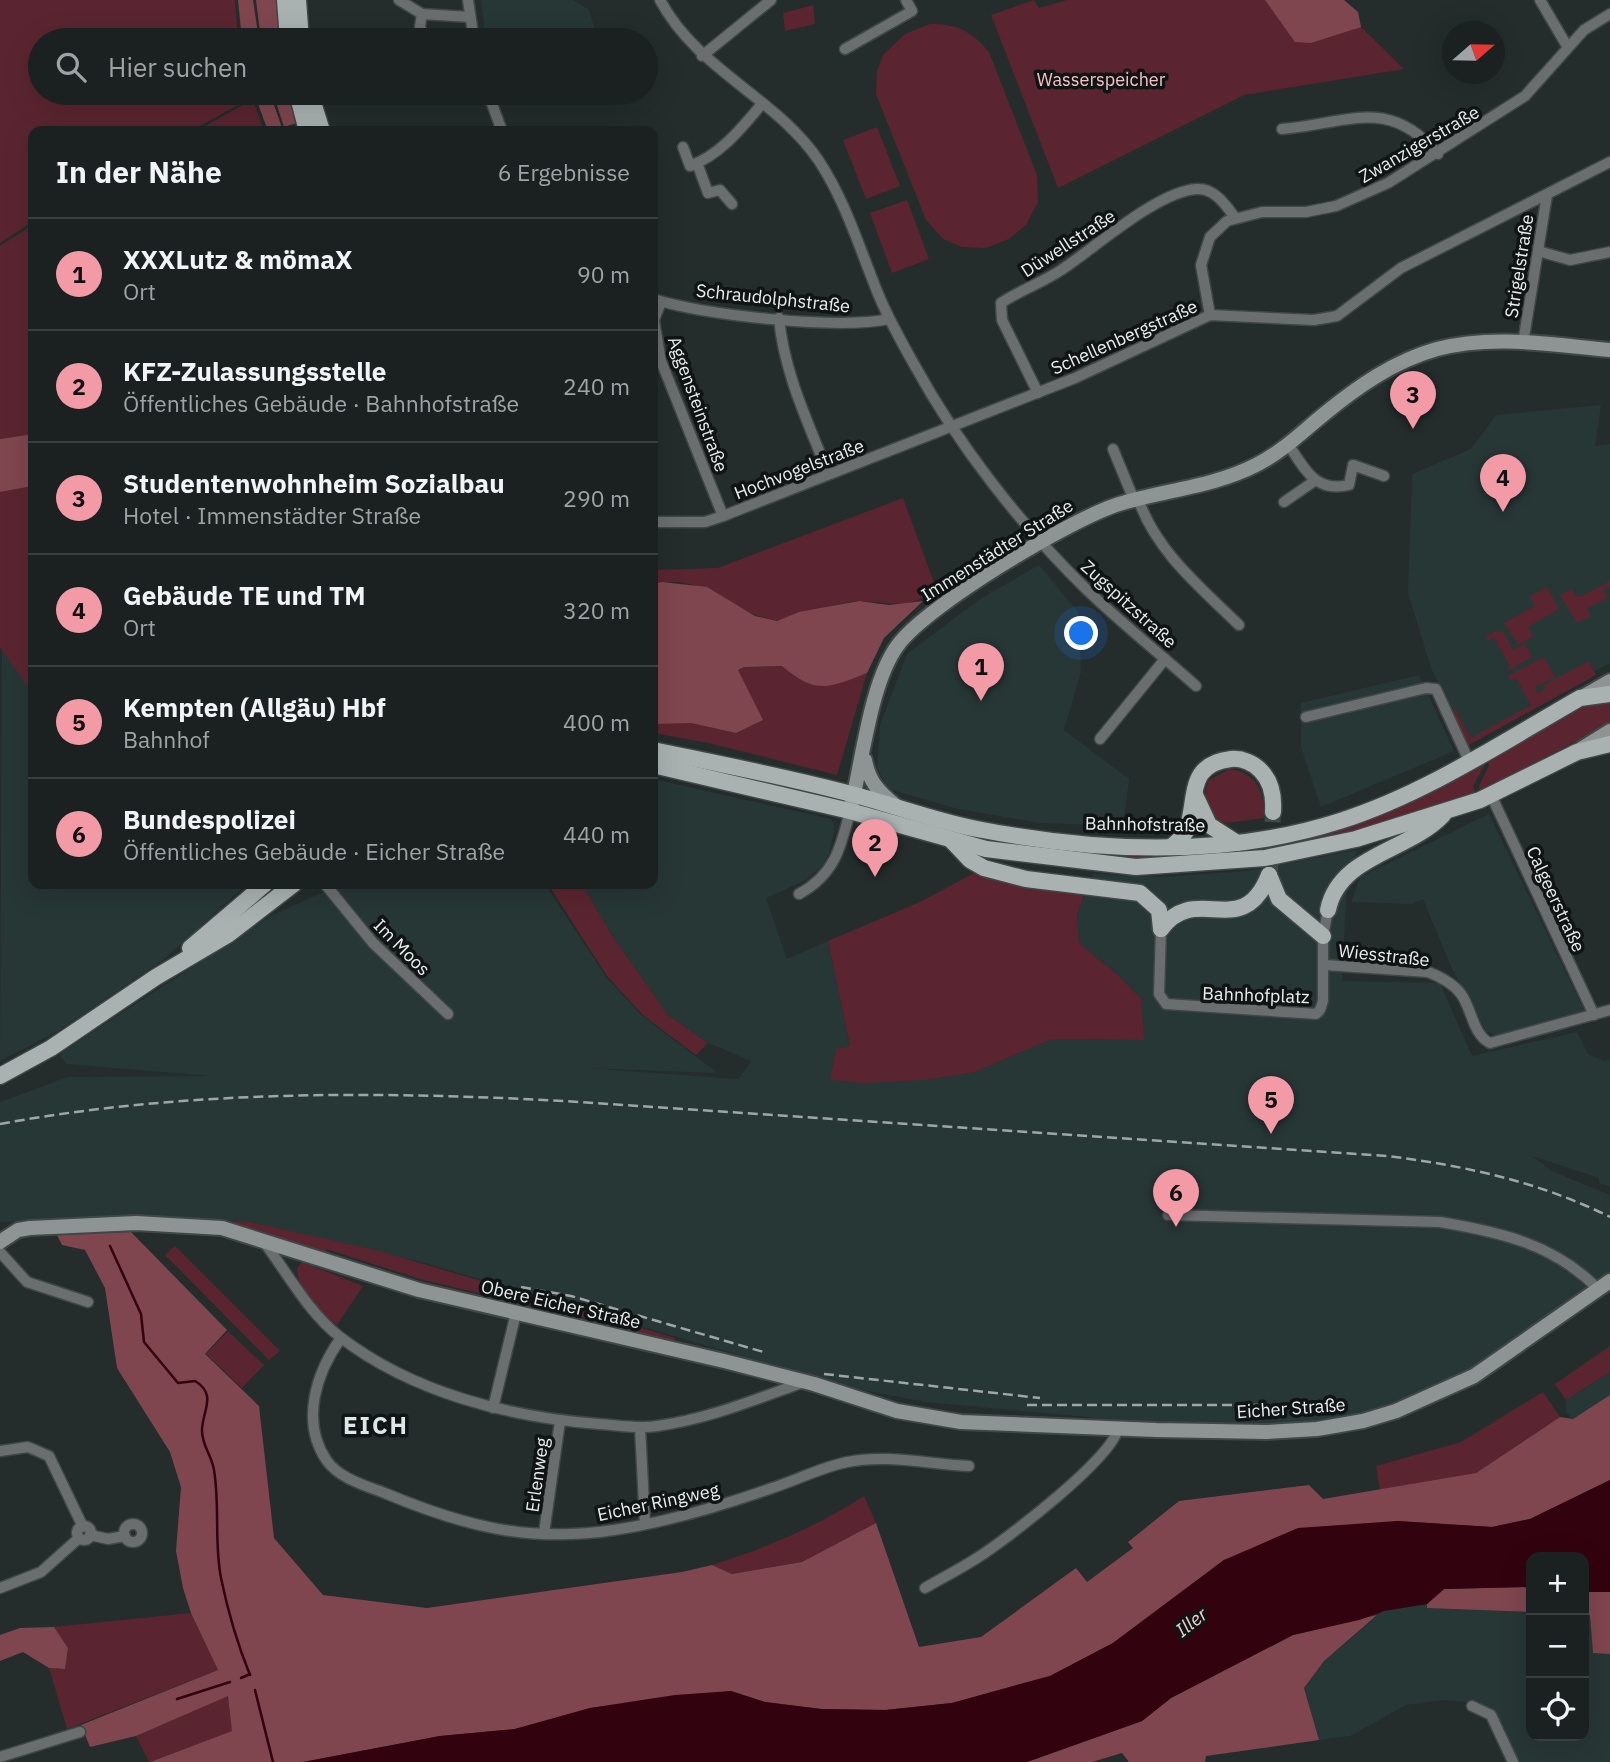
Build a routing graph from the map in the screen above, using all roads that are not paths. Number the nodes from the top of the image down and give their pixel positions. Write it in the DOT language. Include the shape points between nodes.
graph roads {
  1 [pos="285,0"];
  2 [pos="298,0"];
  3 [pos="399,0"];
  4 [pos="468,0"];
  5 [pos="660,0"];
  6 [pos="771,0"];
  7 [pos="906,0"];
  8 [pos="1540,0"];
  9 [pos="422,14"];
  10 [pos="1610,14"];
  11 [pos="470,17"];
  12 [pos="287,28"];
  13 [pos="299,28"];
  14 [pos="420,28"];
  15 [pos="472,28"];
  16 [pos="1567,46"];
  17 [pos="845,49"];
  18 [pos="702,56"];
  19 [pos="300,105"];
  20 [pos="314,105"];
  21 [pos="492,105"];
  22 [pos="761,105"];
  23 [pos="306,126"];
  24 [pos="320,126"];
  25 [pos="500,126"];
  26 [pos="1282,129"];
  27 [pos="683,147"];
  28 [pos="1438,154"];
  29 [pos="1610,162"];
  30 [pos="696,163"];
  31 [pos="1547,195"];
  32 [pos="732,204"];
  33 [pos="1234,216"];
  34 [pos="1538,251"];
  35 [pos="1610,252"];
  36 [pos="658,300"];
  37 [pos="1210,315"];
  38 [pos="779,318"];
  39 [pos="890,319"];
  40 [pos="1523,342"];
  41 [pos="658,343"];
  42 [pos="1610,350"];
  43 [pos="1038,393"];
  44 [pos="952,426"];
  45 [pos="1288,444"];
  46 [pos="1113,449"];
  47 [pos="828,473"];
  48 [pos="1384,476"];
  49 [pos="1313,482"];
  50 [pos="1136,500"];
  51 [pos="1284,502"];
  52 [pos="723,516"];
  53 [pos="658,520"];
  54 [pos="1042,543"];
  55 [pos="1239,625"];
  56 [pos="1165,659"];
  57 [pos="1610,681"];
  58 [pos="1196,686"];
  59 [pos="1610,694"];
  60 [pos="1580,698"];
  61 [pos="1306,718"];
  62 [pos="1610,731"];
  63 [pos="1100,739"];
  64 [pos="1610,744"];
  65 [pos="658,751"];
  66 [pos="863,752"];
  67 [pos="1577,752"];
  68 [pos="1469,761"];
  69 [pos="658,766"];
  70 [pos="1194,787"];
  71 [pos="854,794"];
  72 [pos="1491,795"];
  73 [pos="896,806"];
  74 [pos="850,811"];
  75 [pos="1273,812"];
  76 [pos="1444,813"];
  77 [pos="950,839"];
  78 [pos="1237,843"];
  79 [pos="1171,847"];
  80 [pos="259,889"];
  81 [pos="288,889"];
  82 [pos="329,889"];
  83 [pos="336,889"];
  84 [pos="799,894"];
  85 [pos="337,899"];
  86 [pos="1328,911"];
  87 [pos="1161,929"];
  88 [pos="1323,936"];
  89 [pos="1325,965"];
  90 [pos="156,976"];
  91 [pos="1610,1010"];
  92 [pos="448,1014"];
  93 [pos="1594,1015"];
  94 [pos="0,1076"];
  95 [pos="1168,1215"];
  96 [pos="261,1239"];
  97 [pos="0,1242"];
  98 [pos="298,1250"];
  99 [pos="0,1252"];
  100 [pos="287,1274"];
  101 [pos="1604,1285"];
  102 [pos="88,1301"];
  103 [pos="516,1313"];
  104 [pos="341,1338"];
  105 [pos="779,1376"];
  106 [pos="804,1382"];
  107 [pos="763,1396"];
  108 [pos="493,1408"];
  109 [pos="560,1421"];
  110 [pos="640,1427"];
  111 [pos="1118,1429"];
  112 [pos="0,1451"];
  113 [pos="969,1466"];
  114 [pos="645,1524"];
  115 [pos="83,1527"];
  116 [pos="544,1533"];
  117 [pos="90,1535"];
  118 [pos="125,1536"];
  119 [pos="79,1538"];
  120 [pos="0,1588"];
  121 [pos="925,1588"];
  122 [pos="1472,1706"];
  123 [pos="80,1732"];
  124 [pos="0,1757"];
  125 [pos="1513,1762"];
  1 -- 12 [label="main road"];
  2 -- 13 [label="main road"];
  3 -- 9 [label="street"];
  4 -- 11 [label="street"];
  5 -- 18 [label="street, Zugspitzstraße"];
  6 -- 18 [label="street"];
  7 -- 17 [label="street" via="912,11"];
  8 -- 16 [label="street"];
  9 -- 11 [label="street"];
  9 -- 14 [label="street"];
  10 -- 16 [label="street, Zwanzigerstraße"];
  11 -- 15 [label="street"];
  16 -- 28 [label="street, Zwanzigerstraße" via="1525,96"];
  18 -- 22 [label="street, Zugspitzstraße"];
  19 -- 23 [label="main road"];
  20 -- 24 [label="main road"];
  21 -- 25 [label="street"];
  22 -- 30 [label="street" via="720,148"];
  22 -- 39 [label="street, Zugspitzstraße" via="795,133 839,194"];
  26 -- 28 [label="street" via="1343,117 1399,121 1422,135"];
  27 -- 30 [label="street" via="690,166"];
  28 -- 33 [label="street, Zwanzigerstraße" via="1336,206"];
  29 -- 31 [label="street, Schellenbergstraße"];
  30 -- 32 [label="street" via="708,193 720,190"];
  31 -- 34 [label="street, Strigelstraße"];
  31 -- 37 [label="street, Schellenbergstraße" via="1401,268 1337,316 1314,320"];
  33 -- 37 [label="street" via="1210,237 1205,248 1201,265"];
  33 -- 43 [label="street, Düwellstraße" via="1209,191 1195,189 1108,234 1066,268 1001,303 1002,320"];
  34 -- 35 [label="street" via="1570,260"];
  34 -- 40 [label="street, Strigelstraße"];
  36 -- 38 [label="street, Schraudolphstraße"];
  37 -- 43 [label="street, Schellenbergstraße"];
  38 -- 39 [label="street, Schraudolphstraße" via="869,323"];
  38 -- 47 [label="street" via="791,379"];
  39 -- 44 [label="street, Zugspitzstraße"];
  40 -- 42 [label="street, Immenstädter Straße"];
  40 -- 45 [label="street, Immenstädter Straße" via="1474,341 1401,363 1350,395"];
  41 -- 52 [label="street, Aggensteinstraße"];
  43 -- 44 [label="street, Schellenbergstraße"];
  44 -- 47 [label="street, Hochvogelstraße"];
  44 -- 54 [label="street, Zugspitzstraße"];
  45 -- 49 [label="street"];
  45 -- 50 [label="street, Immenstädter Straße" via="1235,475"];
  46 -- 50 [label="street"];
  47 -- 52 [label="street, Hochvogelstraße"];
  48 -- 49 [label="street" via="1353,466 1349,485 1334,488"];
  49 -- 51 [label="street"];
  50 -- 54 [label="street, Immenstädter Straße" via="1085,518"];
  50 -- 55 [label="street" via="1172,560"];
  52 -- 53 [label="street, Hochvogelstraße" via="705,522"];
  54 -- 56 [label="street, Zugspitzstraße"];
  54 -- 66 [label="street, Immenstädter Straße" via="933,611 897,645 886,667"];
  56 -- 58 [label="street, Zugspitzstraße"];
  56 -- 63 [label="street"];
  57 -- 60 [label="street, Bahnhofstraße"];
  59 -- 60 [label="main road"];
  60 -- 68 [label="main road, Bahnhofstraße"];
  61 -- 68 [label="street" via="1436,689"];
  62 -- 67 [label="street"];
  64 -- 67 [label="main road"];
  65 -- 71 [label="main road, Bahnhofstraße"];
  66 -- 71 [label="street, Immenstädter Straße"];
  66 -- 73 [label="street" via="874,787"];
  67 -- 72 [label="main road"];
  68 -- 78 [label="main road, Bahnhofstraße" via="1343,820"];
  69 -- 74 [label="main road"];
  70 -- 75 [label="main road" via="1207,768 1236,758 1266,776"];
  70 -- 78 [label="main road" via="1203,819"];
  70 -- 79 [label="main road" via="1188,827"];
  71 -- 73 [label="main road, Bahnhofstraße"];
  71 -- 74 [label="street, Immenstädter Straße"];
  72 -- 76 [label="main road"];
  72 -- 93 [label="street, Calgeerstraße"];
  73 -- 79 [label="main road, Bahnhofstraße" via="978,829 1033,838"];
  74 -- 77 [label="main road"];
  74 -- 84 [label="street" via="832,867"];
  76 -- 77 [label="main road" via="1343,842 1265,858 1201,864 1136,867 1072,861"];
  76 -- 86 [label="main road" via="1421,834 1349,872 1334,891"];
  77 -- 87 [label="main road" via="970,859 1005,874 1140,893 1159,910"];
  78 -- 79 [label="main road, Bahnhofstraße"];
  80 -- 90 [label="main road"];
  81 -- 90 [label="main road" via="229,934"];
  82 -- 85 [label="street, Im Moos"];
  83 -- 85 [label="street"];
  85 -- 92 [label="street, Im Moos" via="373,943"];
  86 -- 88 [label="street, Bahnhofplatz"];
  87 -- 88 [label="main road" via="1182,910 1247,906 1264,889 1269,876 1279,898"];
  87 -- 89 [label="street, Bahnhofplatz" via="1159,994 1166,1004 1178,1007 1316,1014 1322,1006"];
  88 -- 89 [label="street, Bahnhofplatz"];
  89 -- 93 [label="street, Wiesstraße" via="1428,972 1443,978 1460,993 1480,1036 1490,1043"];
  90 -- 94 [label="main road" via="51,1048"];
  91 -- 93 [label="street, Wiesstraße"];
  95 -- 101 [label="street, Eicher Straße" via="1440,1222 1540,1247"];
  96 -- 97 [label="street, Obere Eicher Straße" via="222,1228 136,1223 18,1230"];
  96 -- 98 [label="street, Obere Eicher Straße"];
  96 -- 100 [label="street"];
  98 -- 100 [label="street"];
  98 -- 103 [label="street, Obere Eicher Straße" via="371,1277"];
  99 -- 102 [label="street" via="27,1282"];
  100 -- 104 [label="street"];
  101 -- 111 [label="street, Eicher Straße" via="1474,1376 1363,1421 1266,1432"];
  103 -- 105 [label="street, Obere Eicher Straße"];
  103 -- 108 [label="street"];
  104 -- 108 [label="street" via="410,1376"];
  104 -- 116 [label="street, Eicher Ringweg" via="328,1356 312,1419 321,1449 337,1470 467,1525"];
  105 -- 106 [label="street, Obere Eicher Straße"];
  105 -- 107 [label="street"];
  106 -- 107 [label="street"];
  106 -- 111 [label="street, Obere Eicher Straße" via="897,1411 961,1422"];
  107 -- 110 [label="street" via="718,1413"];
  108 -- 109 [label="street"];
  109 -- 110 [label="street"];
  109 -- 116 [label="street, Erlenweg"];
  110 -- 114 [label="street"];
  111 -- 121 [label="street" via="1093,1464 1057,1495 978,1558"];
  112 -- 115 [label="street" via="28,1447 49,1456"];
  113 -- 114 [label="street, Eicher Ringweg" via="849,1461 721,1506"];
  114 -- 116 [label="street, Eicher Ringweg"];
  115 -- 117 [label="street"];
  115 -- 119 [label="street"];
  117 -- 118 [label="street"];
  117 -- 119 [label="street"];
  119 -- 120 [label="street" via="41,1572"];
  122 -- 125 [label="street" via="1491,1716"];
  123 -- 124 [label="street"];
}
